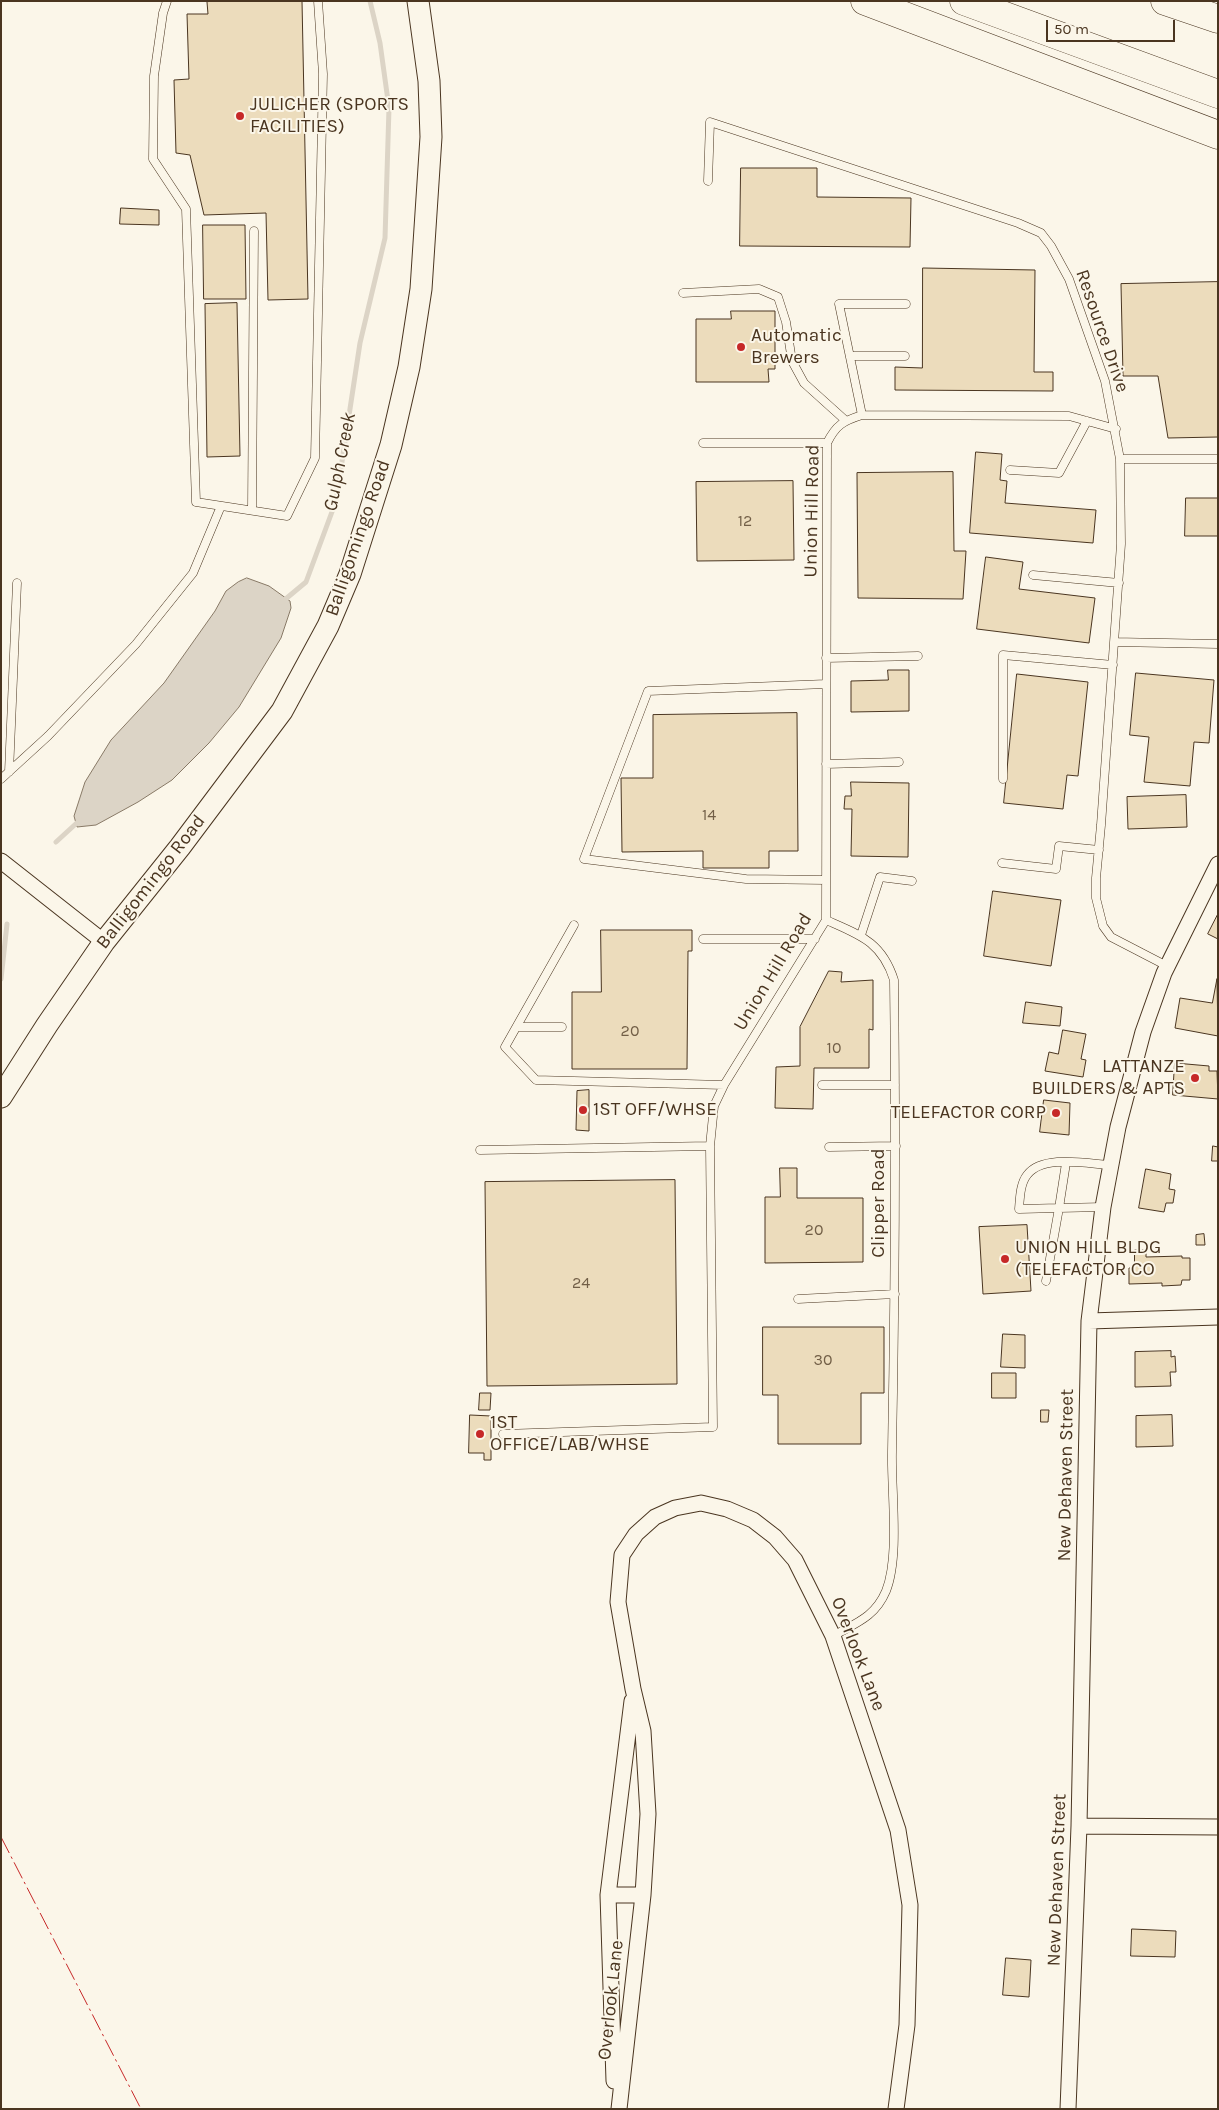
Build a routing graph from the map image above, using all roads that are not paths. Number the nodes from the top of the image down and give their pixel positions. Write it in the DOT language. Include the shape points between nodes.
graph roads {
  1 [pos="167,1"];
  2 [pos="318,1"];
  3 [pos="418,1"];
  4 [pos="866,1"];
  5 [pos="964,1"];
  6 [pos="1165,1"];
  7 [pos="1218,19"];
  8 [pos="1218,94"];
  9 [pos="1218,135"];
  10 [pos="708,181"];
  11 [pos="254,231"];
  12 [pos="684,293"];
  13 [pos="906,304"];
  14 [pos="850,356"];
  15 [pos="905,356"];
  16 [pos="862,415"];
  17 [pos="845,420"];
  18 [pos="1087,421"];
  19 [pos="1116,429"];
  20 [pos="703,442"];
  21 [pos="827,443"];
  22 [pos="1120,459"];
  23 [pos="1218,459"];
  24 [pos="1010,470"];
  25 [pos="221,506"];
  26 [pos="252,510"];
  27 [pos="1033,575"];
  28 [pos="18,583"];
  29 [pos="1118,583"];
  30 [pos="1114,642"];
  31 [pos="1218,644"];
  32 [pos="918,656"];
  33 [pos="826,658"];
  34 [pos="1113,665"];
  35 [pos="826,684"];
  36 [pos="899,762"];
  37 [pos="826,764"];
  38 [pos="9,772"];
  39 [pos="1,779"];
  40 [pos="1003,779"];
  41 [pos="1099,850"];
  42 [pos="1,861"];
  43 [pos="1002,863"];
  44 [pos="1218,864"];
  45 [pos="826,880"];
  46 [pos="912,881"];
  47 [pos="826,920"];
  48 [pos="574,925"];
  49 [pos="861,935"];
  50 [pos="703,939"];
  51 [pos="815,939"];
  52 [pos="104,942"];
  53 [pos="1167,966"];
  54 [pos="517,1027"];
  55 [pos="562,1027"];
  56 [pos="724,1085"];
  57 [pos="822,1085"];
  58 [pos="895,1086"];
  59 [pos="1,1096"];
  60 [pos="710,1146"];
  61 [pos="896,1146"];
  62 [pos="829,1148"];
  63 [pos="480,1150"];
  64 [pos="1066,1163"];
  65 [pos="1111,1165"];
  66 [pos="1103,1207"];
  67 [pos="1059,1208"];
  68 [pos="1046,1281"];
  69 [pos="895,1294"];
  70 [pos="798,1299"];
  71 [pos="1218,1317"];
  72 [pos="1089,1321"];
  73 [pos="503,1434"];
  74 [pos="833,1636"];
  75 [pos="633,1689"];
  76 [pos="1079,1826"];
  77 [pos="1218,1828"];
  78 [pos="608,1895"];
  79 [pos="643,1895"];
  80 [pos="615,2109"];
  81 [pos="619,2109"];
  82 [pos="896,2109"];
  83 [pos="1068,2109"];
  1 -- 25 [label="lane" via="154,76 153,159 186,209 196,502"];
  2 -- 26 [label="lane" via="323,74 315,458 288,516"];
  3 -- 52 [label="street, Balligomingo Road" via="429,81 431,137 421,289 409,367 391,445 350,574 328,626 282,711"];
  4 -- 9 [label="highway"];
  5 -- 8 [label="highway"];
  6 -- 7 [label="highway"];
  10 -- 19 [label="lane, Resource Drive" via="710,122 1041,233 1068,279 1105,381"];
  11 -- 26 [label="lane"];
  12 -- 17 [label="lane" via="759,289 778,298 786,322 792,361 804,383"];
  13 -- 14 [label="lane" via="839,304"];
  14 -- 15 [label="lane"];
  14 -- 16 [label="lane"];
  16 -- 17 [label="lane"];
  16 -- 18 [label="lane" via="1069,416"];
  17 -- 21 [label="lane, Union Hill Road"];
  18 -- 19 [label="lane"];
  18 -- 24 [label="lane" via="1059,473"];
  19 -- 22 [label="lane"];
  20 -- 21 [label="lane"];
  21 -- 33 [label="lane, Union Hill Road"];
  22 -- 23 [label="lane"];
  22 -- 29 [label="lane"];
  25 -- 26 [label="lane"];
  25 -- 38 [label="lane" via="193,573 136,644"];
  27 -- 29 [label="lane"];
  28 -- 38 [label="lane"];
  29 -- 30 [label="lane"];
  30 -- 31 [label="lane"];
  30 -- 34 [label="lane"];
  32 -- 33 [label="lane"];
  33 -- 35 [label="lane, Union Hill Road"];
  34 -- 40 [label="lane" via="1003,656"];
  34 -- 41 [label="lane"];
  35 -- 37 [label="lane, Union Hill Road"];
  35 -- 45 [label="lane" via="648,690 584,860 746,879"];
  36 -- 37 [label="lane"];
  37 -- 45 [label="lane, Union Hill Road"];
  38 -- 39 [label="lane"];
  41 -- 43 [label="lane" via="1059,846 1056,869"];
  41 -- 53 [label="lane" via="1096,898 1104,926 1111,937"];
  42 -- 52 [label="street"];
  44 -- 53 [label="street, New Dehaven Street"];
  45 -- 47 [label="lane, Union Hill Road"];
  46 -- 49 [label="lane" via="880,877"];
  47 -- 49 [label="lane, Clipper Road"];
  47 -- 51 [label="lane, Union Hill Road"];
  48 -- 54 [label="lane"];
  49 -- 58 [label="lane, Clipper Road" via="889,963 894,980"];
  50 -- 51 [label="lane"];
  51 -- 56 [label="lane, Union Hill Road"];
  52 -- 59 [label="street, Balligomingo Road"];
  53 -- 65 [label="street, New Dehaven Street" via="1143,1032"];
  54 -- 55 [label="lane"];
  54 -- 56 [label="lane" via="505,1047 536,1080"];
  56 -- 60 [label="lane, Union Hill Road" via="714,1106"];
  57 -- 58 [label="lane"];
  58 -- 61 [label="lane, Clipper Road"];
  60 -- 63 [label="lane"];
  60 -- 73 [label="lane, Union Hill Road" via="713,1427"];
  61 -- 62 [label="lane"];
  61 -- 69 [label="lane, Clipper Road"];
  64 -- 65 [label="lane"];
  64 -- 67 [label="lane"];
  64 -- 67 [label="lane" via="1053,1162 1034,1168 1022,1184 1019,1209"];
  65 -- 66 [label="street, New Dehaven Street"];
  66 -- 67 [label="lane"];
  66 -- 72 [label="street, New Dehaven Street"];
  67 -- 68 [label="lane"];
  69 -- 70 [label="lane"];
  69 -- 74 [label="lane, Clipper Road" via="893,1562 886,1590 874,1612"];
  71 -- 72 [label="street"];
  72 -- 76 [label="street, New Dehaven Street"];
  74 -- 75 [label="street, Overlook Lane" via="795,1560 775,1537 753,1520 727,1509 701,1503 675,1508 655,1517 636,1534 622,1555 618,1602"];
  74 -- 82 [label="street, Overlook Lane" via="898,1830 910,1905 907,2025"];
  75 -- 78 [label="street, Overlook Lane"];
  75 -- 79 [label="street, Overlook Lane" via="643,1731 648,1814"];
  76 -- 77 [label="street"];
  76 -- 83 [label="street, New Dehaven Street"];
  78 -- 79 [label="street"];
  78 -- 80 [label="street, Overlook Lane"];
  79 -- 81 [label="street, Overlook Lane"];
}
